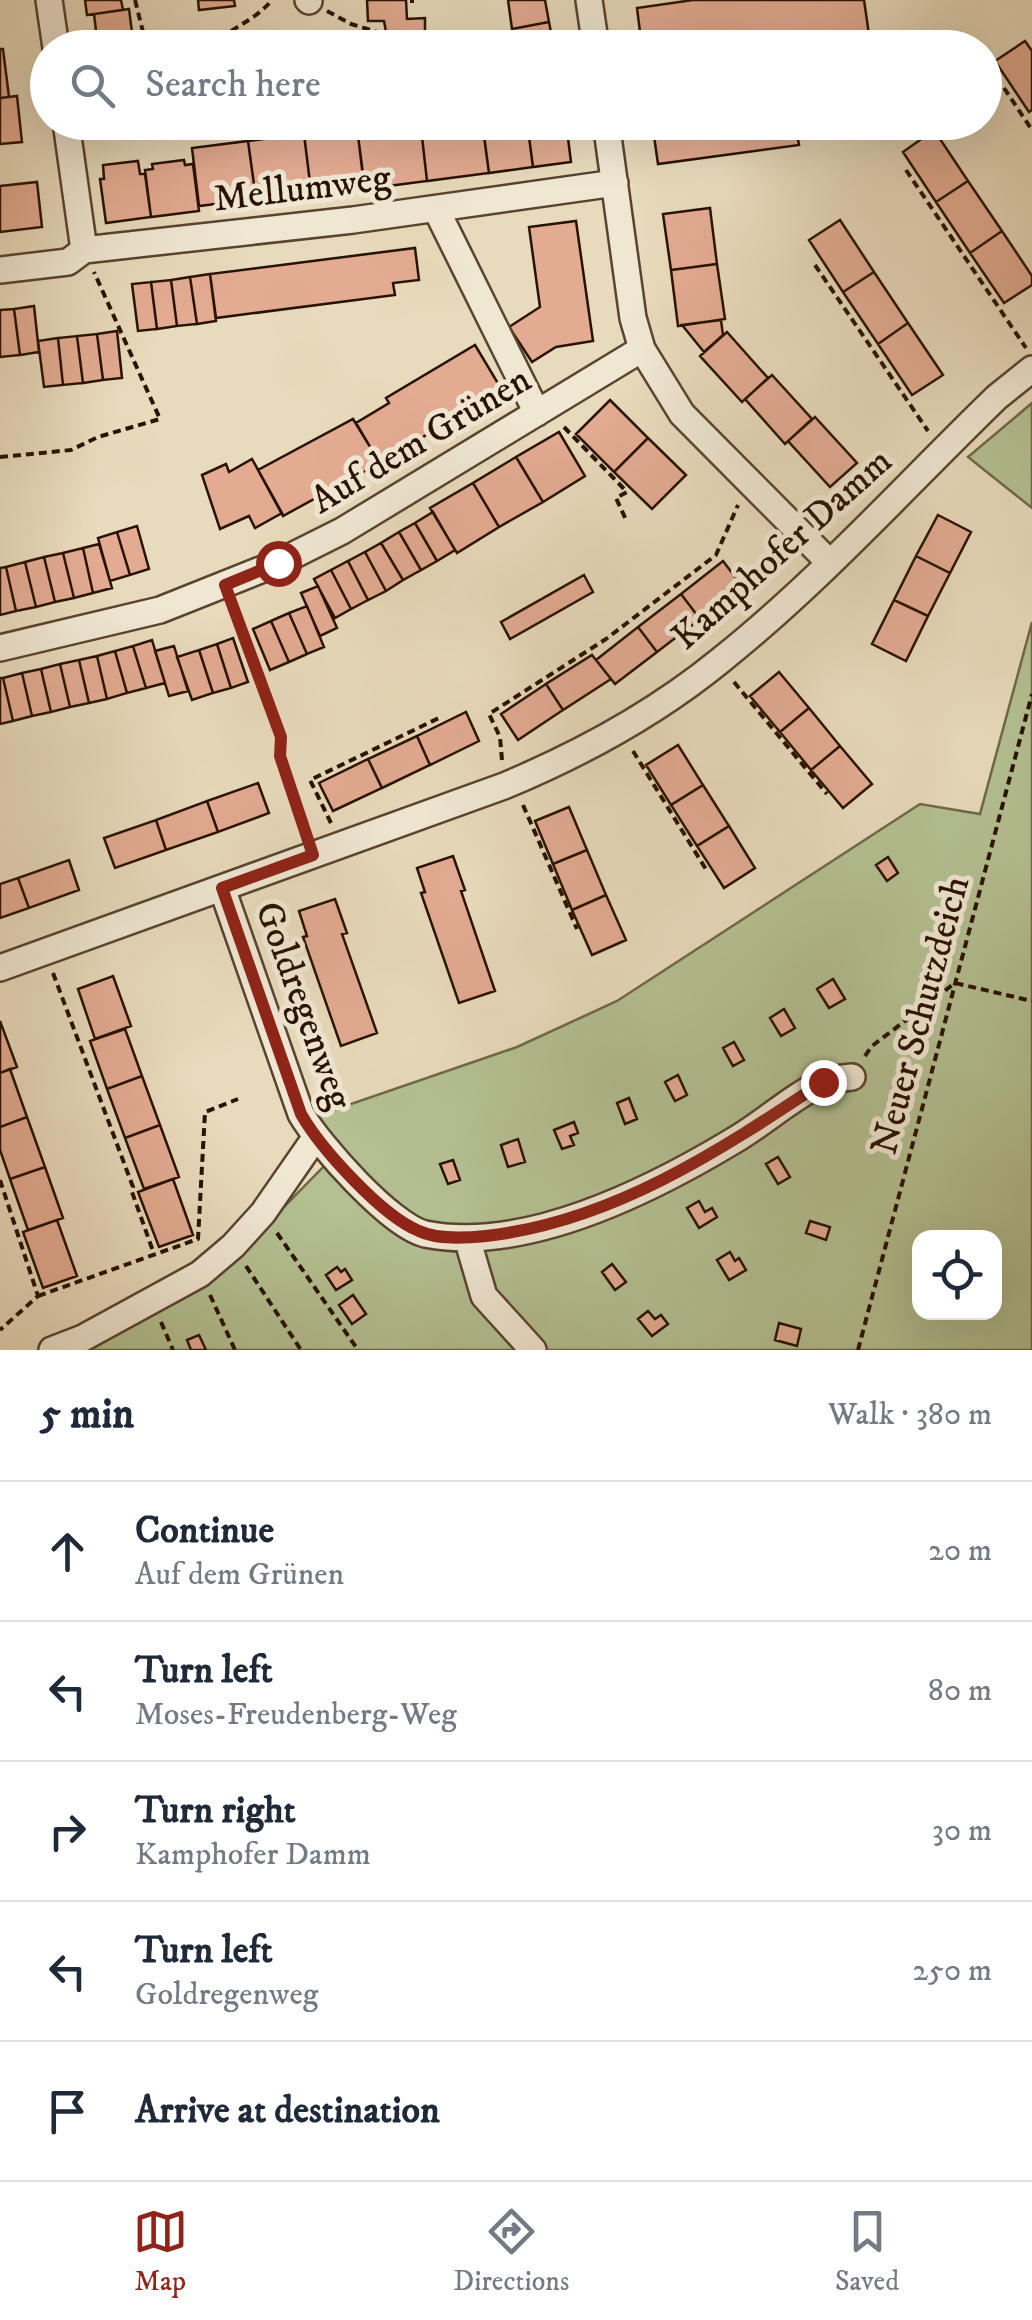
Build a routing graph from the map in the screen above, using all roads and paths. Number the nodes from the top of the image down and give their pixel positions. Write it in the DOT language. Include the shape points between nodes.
graph roads {
  1 [pos="49,0"];
  2 [pos="135,0"];
  3 [pos="272,0"];
  4 [pos="590,0"];
  5 [pos="308,1"];
  6 [pos="53,30"];
  7 [pos="146,30"];
  8 [pos="235,30"];
  9 [pos="371,30"];
  10 [pos="594,30"];
  11 [pos="1004,88"];
  12 [pos="1032,130"];
  13 [pos="69,140"];
  14 [pos="609,140"];
  15 [pos="906,170"];
  16 [pos="615,183"];
  17 [pos="436,209"];
  18 [pos="84,250"];
  19 [pos="816,265"];
  20 [pos="0,270"];
  21 [pos="642,350"];
  22 [pos="1032,358"];
  23 [pos="1032,368"];
  24 [pos="544,409"];
  25 [pos="942,450"];
  26 [pos="0,457"];
  27 [pos="748,481"];
  28 [pos="627,522"];
  29 [pos="829,562"];
  30 [pos="225,585"];
  31 [pos="0,648"];
  32 [pos="718,663"];
  33 [pos="1032,694"];
  34 [pos="439,718"];
  35 [pos="622,729"];
  36 [pos="514,782"];
  37 [pos="827,794"];
  38 [pos="339,846"];
  39 [pos="313,855"];
  40 [pos="707,871"];
  41 [pos="222,888"];
  42 [pos="577,929"];
  43 [pos="46,952"];
  44 [pos="0,968"];
  45 [pos="956,983"];
  46 [pos="1032,1001"];
  47 [pos="852,1077"];
  48 [pos="238,1099"];
  49 [pos="314,1138"];
  50 [pos="0,1180"];
  51 [pos="263,1213"];
  52 [pos="468,1238"];
  53 [pos="233,1246"];
  54 [pos="154,1254"];
  55 [pos="200,1274"];
  56 [pos="38,1296"];
  57 [pos="0,1330"];
  58 [pos="52,1350"];
  59 [pos="235,1350"];
  60 [pos="300,1350"];
  61 [pos="358,1350"];
  62 [pos="532,1350"];
  63 [pos="858,1350"];
  1 -- 6 [label="street"];
  2 -- 7 [label="path"];
  3 -- 8 [label="path"];
  4 -- 10 [label="street"];
  5 -- 9 [label="path"];
  11 -- 12 [label="path"];
  13 -- 18 [label="street"];
  14 -- 16 [label="street"];
  15 -- 22 [label="path"];
  16 -- 17 [label="street, Mellumweg"];
  16 -- 21 [label="street"];
  17 -- 18 [label="street, Mellumweg"];
  17 -- 24 [label="street"];
  18 -- 20 [label="street, Mellumweg" via="68,262"];
  18 -- 26 [label="path" via="160,419 70,450"];
  19 -- 25 [label="path"];
  21 -- 24 [label="street, Auf dem Grünen"];
  21 -- 27 [label="street" via="682,414"];
  23 -- 25 [label="street, Kamphofer Damm"];
  24 -- 28 [label="path" via="627,492 616,498"];
  24 -- 30 [label="street, Auf dem Grünen" via="342,531"];
  25 -- 29 [label="street, Kamphofer Damm"];
  27 -- 29 [label="street"];
  27 -- 36 [label="path" via="716,555 606,639 489,714"];
  29 -- 32 [label="street, Kamphofer Damm"];
  30 -- 31 [label="street, Auf dem Grünen" via="160,610"];
  30 -- 39 [label="path" via="281,737 280,756"];
  32 -- 35 [label="street, Kamphofer Damm"];
  32 -- 37 [label="path"];
  33 -- 45 [label="path, Neuer Schutzdeich"];
  34 -- 38 [label="path" via="310,780"];
  35 -- 36 [label="street, Kamphofer Damm"];
  35 -- 40 [label="path"];
  36 -- 38 [label="street, Kamphofer Damm"];
  36 -- 42 [label="path"];
  38 -- 39 [label="street, Kamphofer Damm"];
  39 -- 41 [label="street, Kamphofer Damm"];
  41 -- 43 [label="street, Kamphofer Damm"];
  41 -- 49 [label="street, Goldregenweg"];
  43 -- 44 [label="street, Kamphofer Damm"];
  43 -- 54 [label="path"];
  45 -- 46 [label="path"];
  45 -- 47 [label="path" via="872,1046"];
  45 -- 63 [label="path, Neuer Schutzdeich"];
  47 -- 52 [label="street, Goldregenweg" via="823,1082 732,1142 643,1189 574,1217"];
  48 -- 54 [label="path" via="204,1112 198,1238"];
  49 -- 51 [label="street"];
  49 -- 52 [label="street, Goldregenweg" via="394,1218 422,1233"];
  50 -- 56 [label="path"];
  51 -- 53 [label="street"];
  51 -- 61 [label="path"];
  52 -- 62 [label="street" via="484,1296"];
  53 -- 55 [label="street"];
  53 -- 60 [label="path"];
  54 -- 56 [label="path"];
  55 -- 58 [label="street"];
  55 -- 59 [label="path"];
  56 -- 57 [label="path"];
}
